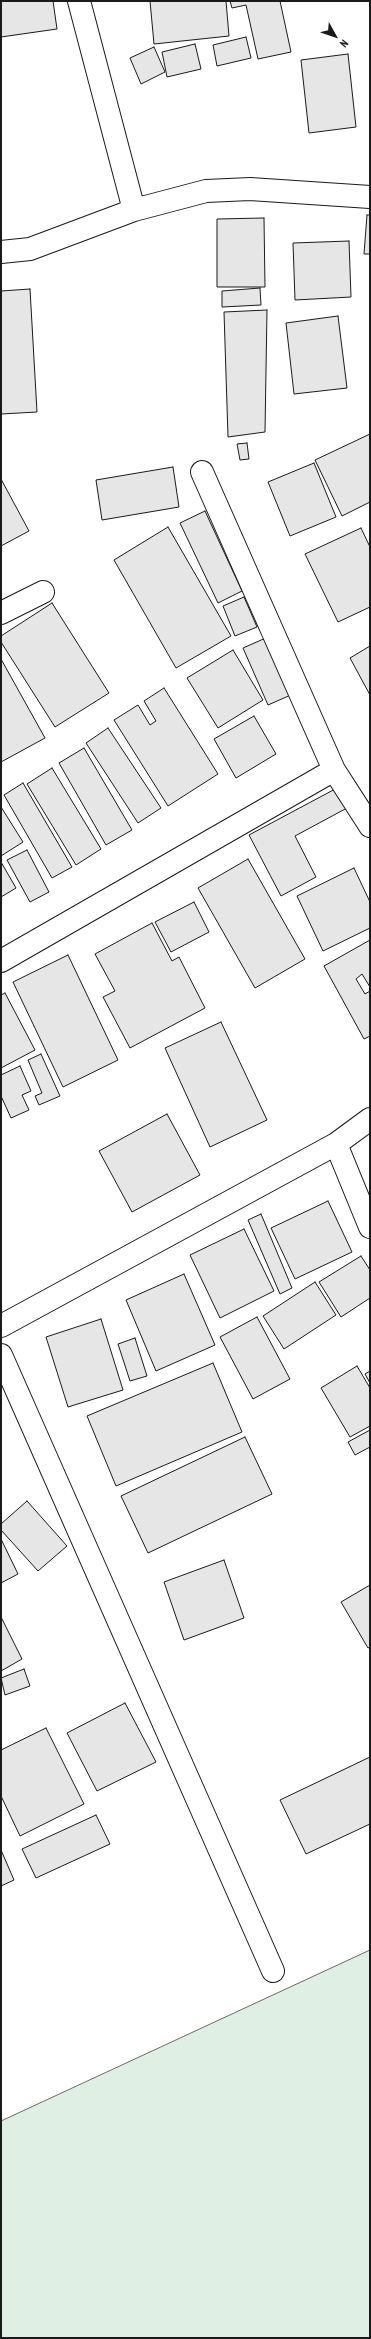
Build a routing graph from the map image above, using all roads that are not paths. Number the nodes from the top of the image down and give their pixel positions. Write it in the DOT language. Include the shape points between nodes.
graph roads {
  1 [pos="79,1"];
  2 [pos="370,197"];
  3 [pos="134,210"];
  4 [pos="1,252"];
  5 [pos="202,472"];
  6 [pos="43,592"];
  7 [pos="1,613"];
  8 [pos="334,770"];
  9 [pos="370,826"];
  10 [pos="1,961"];
  11 [pos="370,1119"];
  12 [pos="336,1144"];
  13 [pos="370,1227"];
  14 [pos="1,1326"];
  15 [pos="1,1355"];
  16 [pos="273,1971"];
  1 -- 3 [label="street"];
  2 -- 3 [label="street" via="250,189 206,191"];
  3 -- 4 [label="street" via="30,249"];
  5 -- 8 [label="street"];
  6 -- 7 [label="street"];
  8 -- 9 [label="street"];
  8 -- 10 [label="street"];
  11 -- 12 [label="street"];
  12 -- 13 [label="street"];
  12 -- 14 [label="street"];
  15 -- 16 [label="street"];
}
